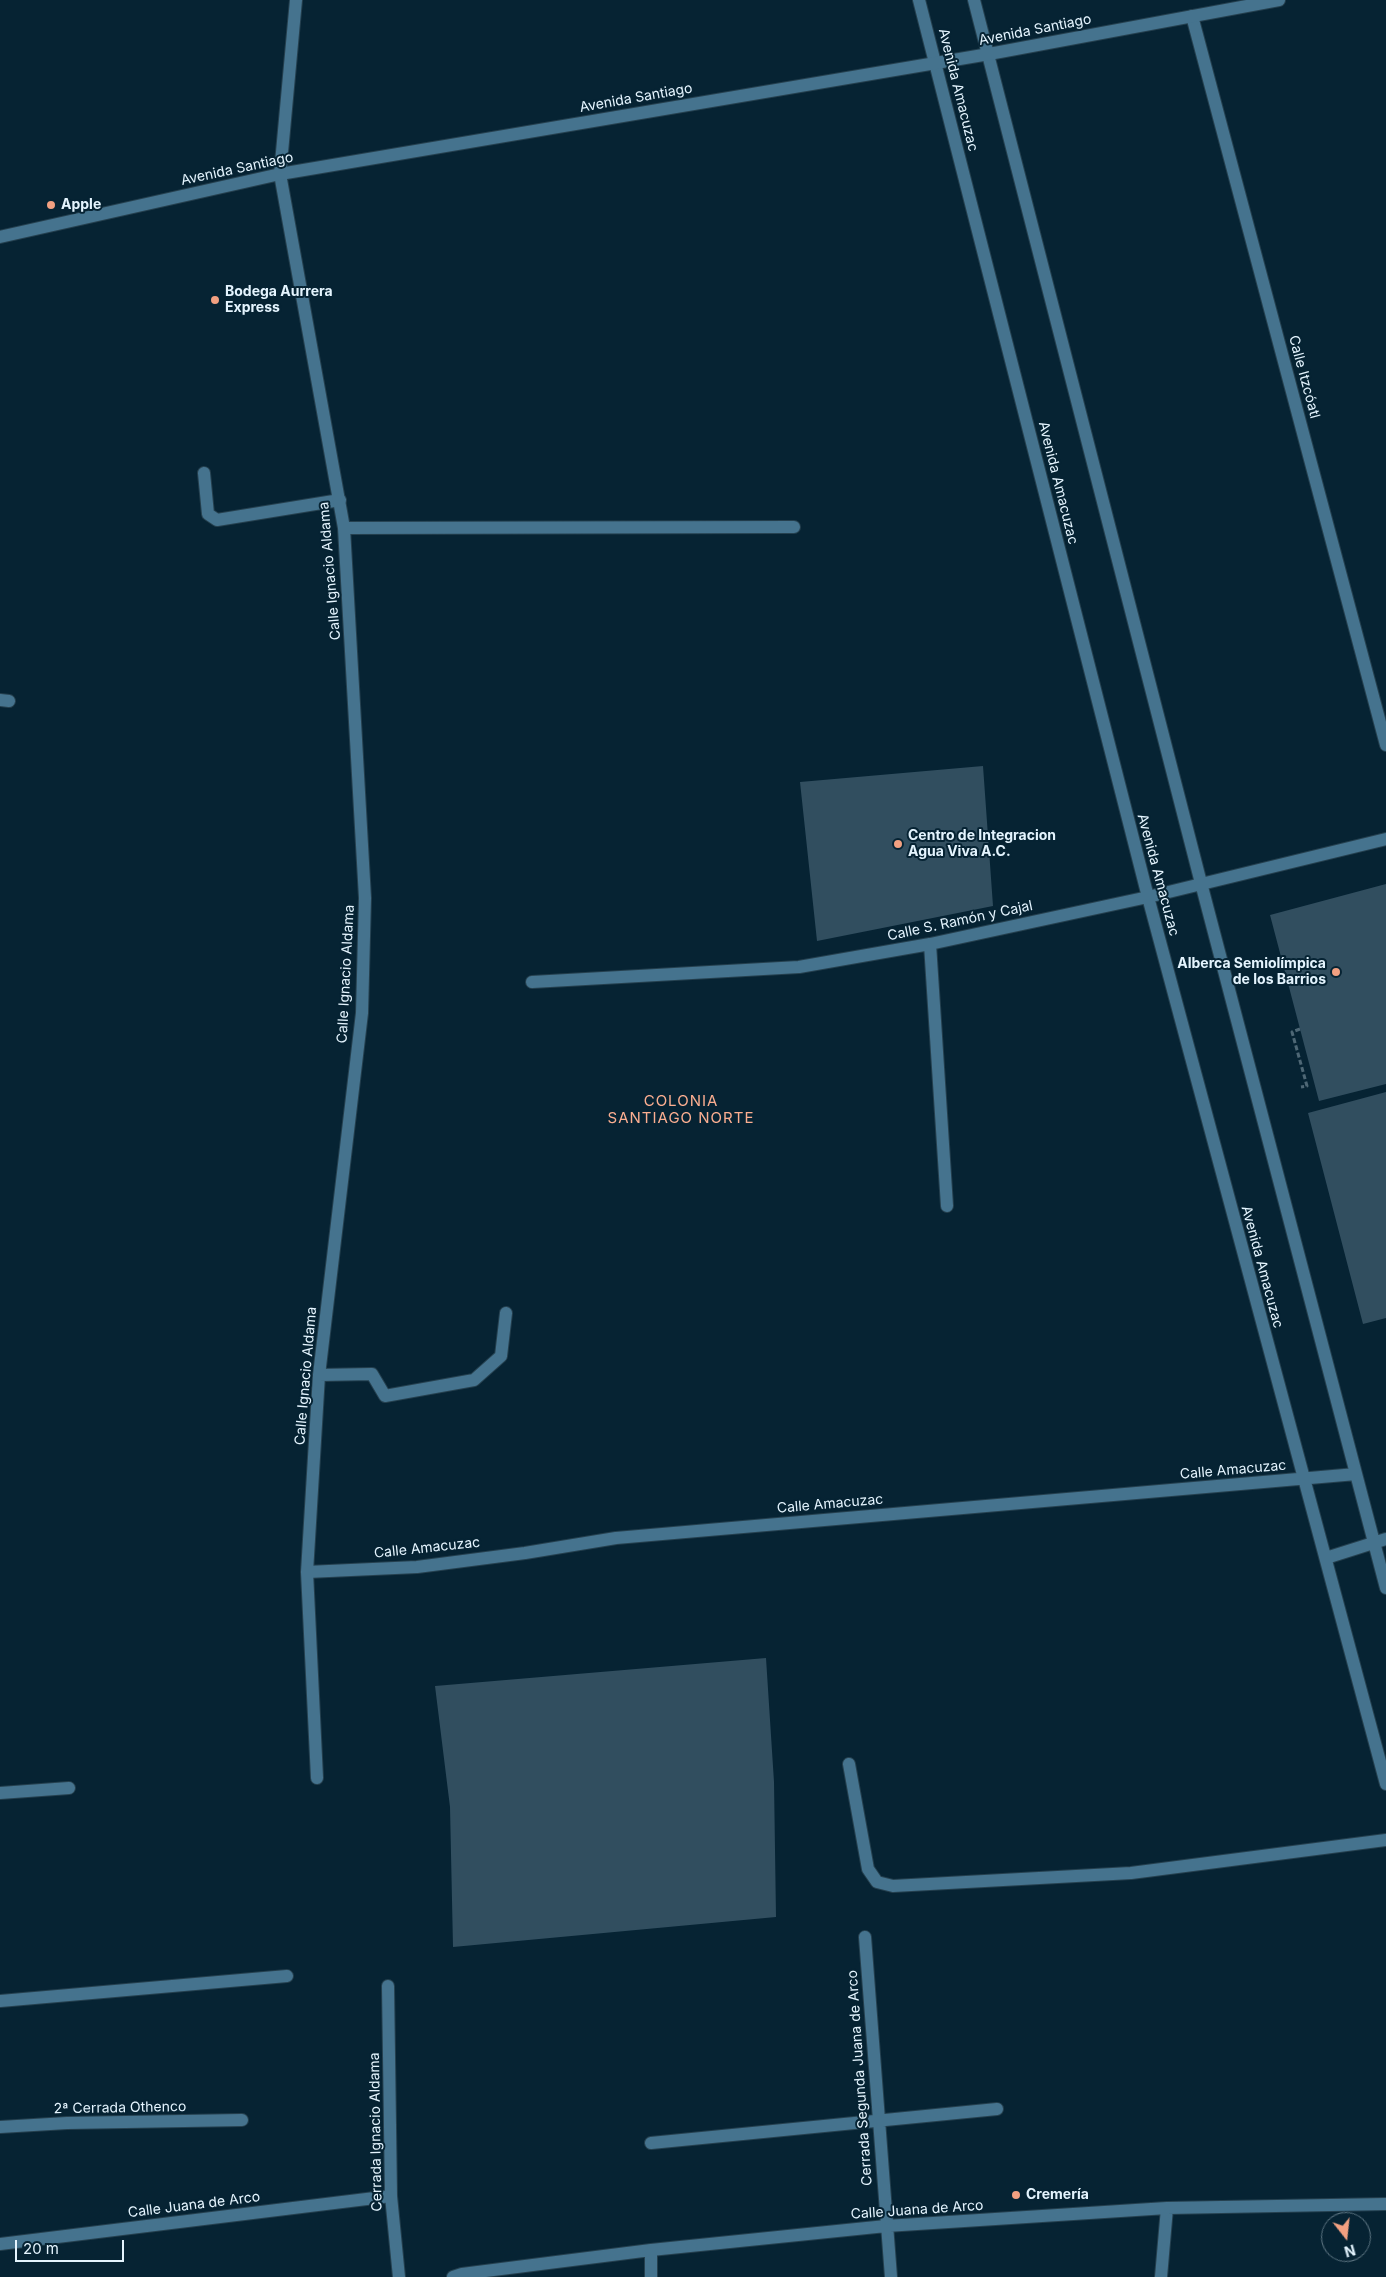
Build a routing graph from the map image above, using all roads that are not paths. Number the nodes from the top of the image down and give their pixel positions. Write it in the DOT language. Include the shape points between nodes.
graph roads {
  1 [pos="296,0"];
  2 [pos="919,0"];
  3 [pos="974,0"];
  4 [pos="1279,0"];
  5 [pos="1192,16"];
  6 [pos="989,54"];
  7 [pos="936,63"];
  8 [pos="280,174"];
  9 [pos="0,237"];
  10 [pos="204,473"];
  11 [pos="340,500"];
  12 [pos="794,527"];
  13 [pos="344,528"];
  14 [pos="1386,745"];
  15 [pos="1386,839"];
  16 [pos="1201,883"];
  17 [pos="1148,897"];
  18 [pos="930,944"];
  19 [pos="532,982"];
  20 [pos="947,1206"];
  21 [pos="506,1313"];
  22 [pos="318,1375"];
  23 [pos="1356,1474"];
  24 [pos="1303,1479"];
  25 [pos="1380,1540"];
  26 [pos="1326,1558"];
  27 [pos="307,1572"];
  28 [pos="1386,1588"];
  29 [pos="849,1764"];
  30 [pos="317,1778"];
  31 [pos="1386,1784"];
  32 [pos="69,1788"];
  33 [pos="0,1793"];
  34 [pos="1386,1840"];
  35 [pos="865,1937"];
  36 [pos="287,1976"];
  37 [pos="388,1986"];
  38 [pos="0,2001"];
  39 [pos="997,2108"];
  40 [pos="242,2120"];
  41 [pos="878,2120"];
  42 [pos="0,2127"];
  43 [pos="651,2142"];
  44 [pos="391,2196"];
  45 [pos="1386,2204"];
  46 [pos="1167,2208"];
  47 [pos="886,2226"];
  48 [pos="0,2244"];
  49 [pos="650,2250"];
  50 [pos="399,2277"];
  51 [pos="453,2277"];
  52 [pos="651,2277"];
  53 [pos="891,2277"];
  54 [pos="1161,2277"];
  1 -- 8 [label="street, Calle Ignacio Aldama"];
  2 -- 7 [label="street, Avenida Amacuzac"];
  3 -- 6 [label="street"];
  4 -- 5 [label="street, Avenida Santiago"];
  5 -- 6 [label="street, Avenida Santiago"];
  5 -- 14 [label="street, Calle Itzcóatl"];
  6 -- 7 [label="street, Avenida Santiago"];
  6 -- 16 [label="street"];
  7 -- 8 [label="street, Avenida Santiago"];
  7 -- 17 [label="street, Avenida Amacuzac"];
  8 -- 9 [label="street, Avenida Santiago"];
  8 -- 11 [label="street, Calle Ignacio Aldama"];
  10 -- 11 [label="street" via="208,514 218,520"];
  11 -- 13 [label="street, Calle Ignacio Aldama"];
  12 -- 13 [label="street"];
  13 -- 22 [label="street, Calle Ignacio Aldama" via="365,898 362,1013"];
  15 -- 16 [label="street, Calle S. Ramón y Cajal"];
  16 -- 17 [label="street, Calle S. Ramón y Cajal"];
  16 -- 23 [label="street"];
  17 -- 18 [label="street, Calle S. Ramón y Cajal"];
  17 -- 24 [label="street, Avenida Amacuzac"];
  18 -- 19 [label="street, Calle S. Ramón y Cajal" via="799,967"];
  18 -- 20 [label="street"];
  21 -- 22 [label="street" via="500,1356 474,1380 385,1396 372,1374"];
  22 -- 27 [label="street, Calle Ignacio Aldama"];
  23 -- 24 [label="street, Calle Amacuzac"];
  23 -- 25 [label="street"];
  24 -- 26 [label="street, Avenida Amacuzac"];
  24 -- 27 [label="street, Calle Amacuzac" via="616,1538 417,1567"];
  25 -- 26 [label="street"];
  25 -- 28 [label="street"];
  26 -- 31 [label="street, Avenida Amacuzac"];
  27 -- 30 [label="street, Calle Ignacio Aldama"];
  29 -- 34 [label="street" via="868,1869 877,1882 893,1886 1131,1873"];
  32 -- 33 [label="street"];
  35 -- 41 [label="street, Cerrada Segunda Juana de Arco"];
  36 -- 38 [label="street"];
  37 -- 44 [label="street, Cerrada Ignacio Aldama"];
  39 -- 41 [label="street"];
  40 -- 42 [label="street, 2ª Cerrada Othenco"];
  41 -- 43 [label="street"];
  41 -- 47 [label="street, Cerrada Segunda Juana de Arco"];
  44 -- 48 [label="street, Calle Juana de Arco"];
  44 -- 50 [label="street, Cerrada Ignacio Aldama"];
  45 -- 46 [label="street, Calle Juana de Arco"];
  46 -- 47 [label="street, Calle Juana de Arco"];
  46 -- 54 [label="street"];
  47 -- 49 [label="street, Calle Juana de Arco"];
  47 -- 53 [label="street, Cerrada Segunda Juana de Arco"];
  49 -- 51 [label="street, Calle Juana de Arco"];
  49 -- 52 [label="street"];
}
